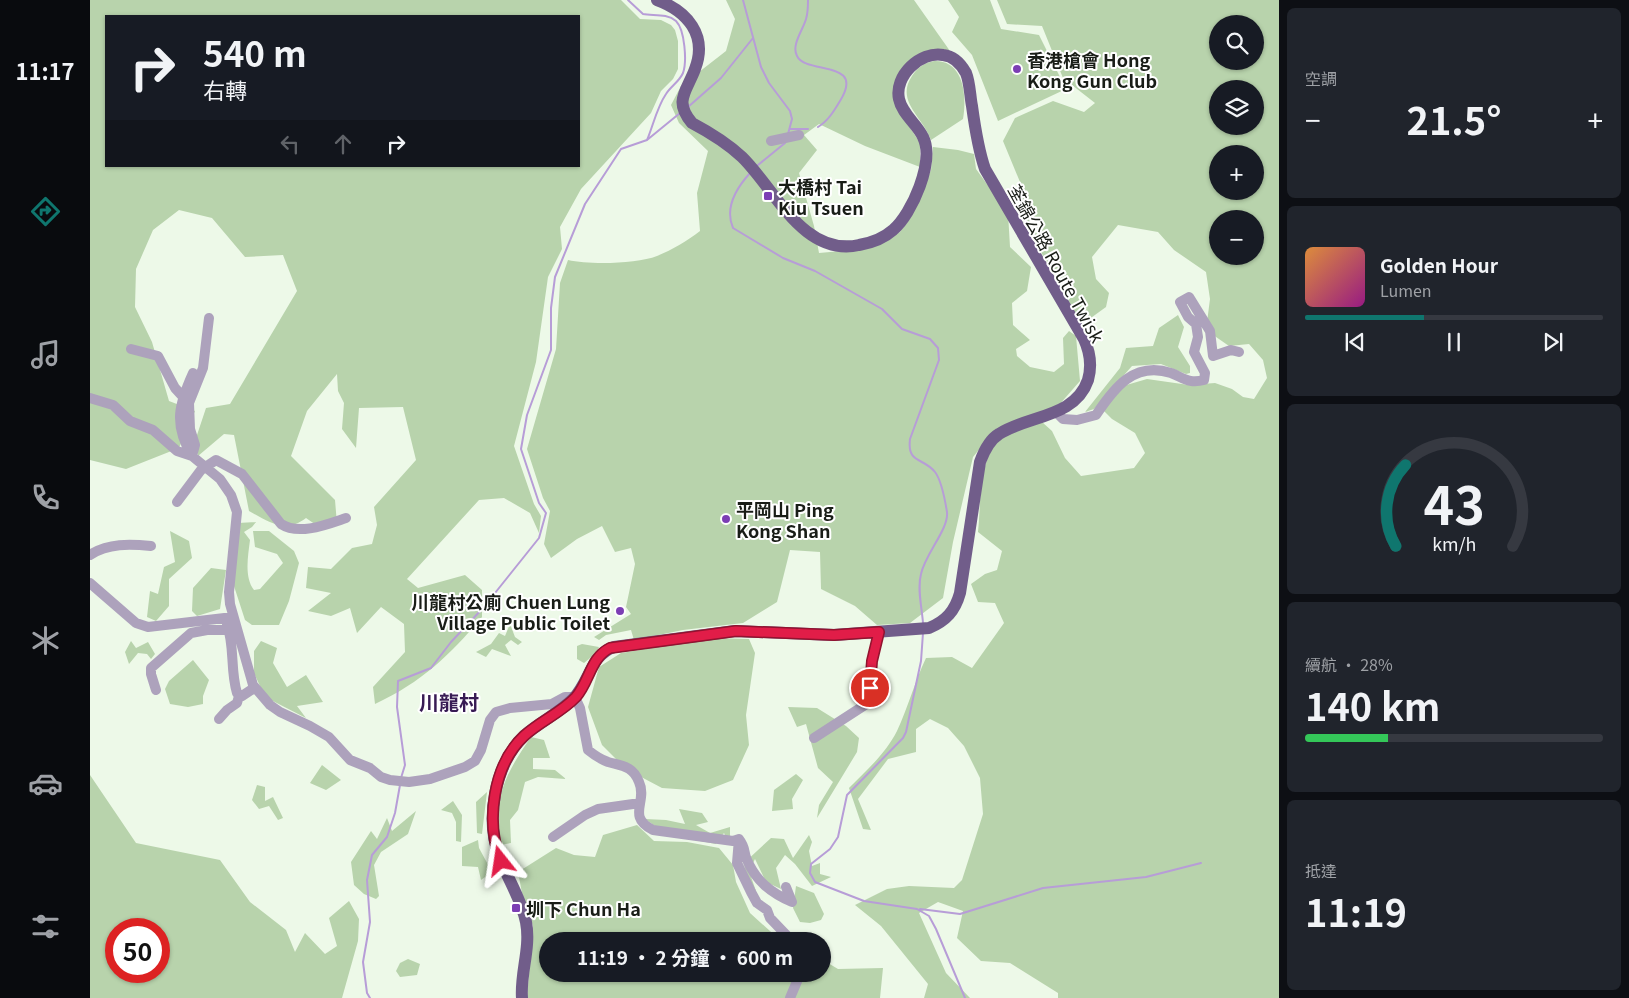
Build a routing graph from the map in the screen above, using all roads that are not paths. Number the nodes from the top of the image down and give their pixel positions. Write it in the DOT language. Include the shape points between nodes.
graph roads {
  1 [pos="656,0"];
  2 [pos="799,135"];
  3 [pos="770,141"];
  4 [pos="209,318"];
  5 [pos="131,349"];
  6 [pos="1239,352"];
  7 [pos="193,373"];
  8 [pos="90,398"];
  9 [pos="186,400"];
  10 [pos="1056,412"];
  11 [pos="192,456"];
  12 [pos="206,466"];
  13 [pos="177,502"];
  14 [pos="346,518"];
  15 [pos="151,546"];
  16 [pos="90,555"];
  17 [pos="90,583"];
  18 [pos="229,618"];
  19 [pos="229,630"];
  20 [pos="879,632"];
  21 [pos="254,688"];
  22 [pos="156,690"];
  23 [pos="239,696"];
  24 [pos="575,697"];
  25 [pos="219,719"];
  26 [pos="814,738"];
  27 [pos="640,803"];
  28 [pos="553,837"];
  29 [pos="739,839"];
  30 [pos="786,888"];
  31 [pos="783,932"];
  32 [pos="797,982"];
  33 [pos="522,998"];
  34 [pos="790,998"];
  1 -- 10 [label="main road, 荃錦公路 Route Twisk" via="675,7 687,17 698,37 695,70 682,103 687,117 740,155 797,222 812,236 826,243 852,247 884,236 894,230 906,214 927,161 925,140 899,100 901,81 924,57 941,54 956,60 966,75 977,141 986,169 1088,348 1090,368 1084,389 1071,404"];
  2 -- 3 [label="street"];
  4 -- 9 [label="street" via="203,368"];
  5 -- 9 [label="street" via="158,356 175,388"];
  6 -- 10 [label="street" via="1232,350 1213,356 1210,331 1189,297 1180,302 1196,324 1198,337 1194,352 1205,373 1204,380 1193,383 1160,370 1138,371 1108,398 1096,415 1077,420 1063,419"];
  7 -- 9 [label="street"];
  8 -- 11 [label="street" via="113,405 130,421 153,430 177,451"];
  9 -- 11 [label="street" via="195,445"];
  10 -- 20 [label="main road, 荃錦公路 Route Twisk" via="1009,428 998,434 985,449 980,462 958,602 948,617 928,628"];
  11 -- 12 [label="street"];
  12 -- 13 [label="street"];
  12 -- 14 [label="street" via="216,460 242,474 281,524 289,529 316,527"];
  12 -- 18 [label="street" via="231,495 237,512"];
  15 -- 16 [label="street" via="132,544 100,548"];
  17 -- 18 [label="street" via="136,623 148,627"];
  18 -- 19 [label="street"];
  18 -- 21 [label="street"];
  19 -- 22 [label="street" via="198,631 186,637 152,668"];
  19 -- 23 [label="street" via="232,674"];
  20 -- 24 [label="main road, 荃錦公路 Route Twisk" via="827,635 736,631 618,646 599,655"];
  20 -- 26 [label="street" via="872,661 872,694 868,703"];
  21 -- 23 [label="street"];
  21 -- 24 [label="street" via="280,712 323,734 350,760 370,768 381,777 409,782 430,779 475,762 496,712 552,704 565,697"];
  23 -- 25 [label="street" via="237,703"];
  24 -- 27 [label="street" via="588,750 598,758 630,768 641,784"];
  24 -- 33 [label="main road, 荃錦公路 Route Twisk" via="520,740 506,761 497,786 493,822 496,847 521,905 526,926"];
  27 -- 28 [label="street" via="598,809"];
  27 -- 29 [label="street" via="640,821 653,830 733,841"];
  29 -- 30 [label="street" via="746,846 749,864 765,887 792,902"];
  29 -- 31 [label="street" via="737,863 757,903 767,910"];
  32 -- 34 [label="street"];
}
